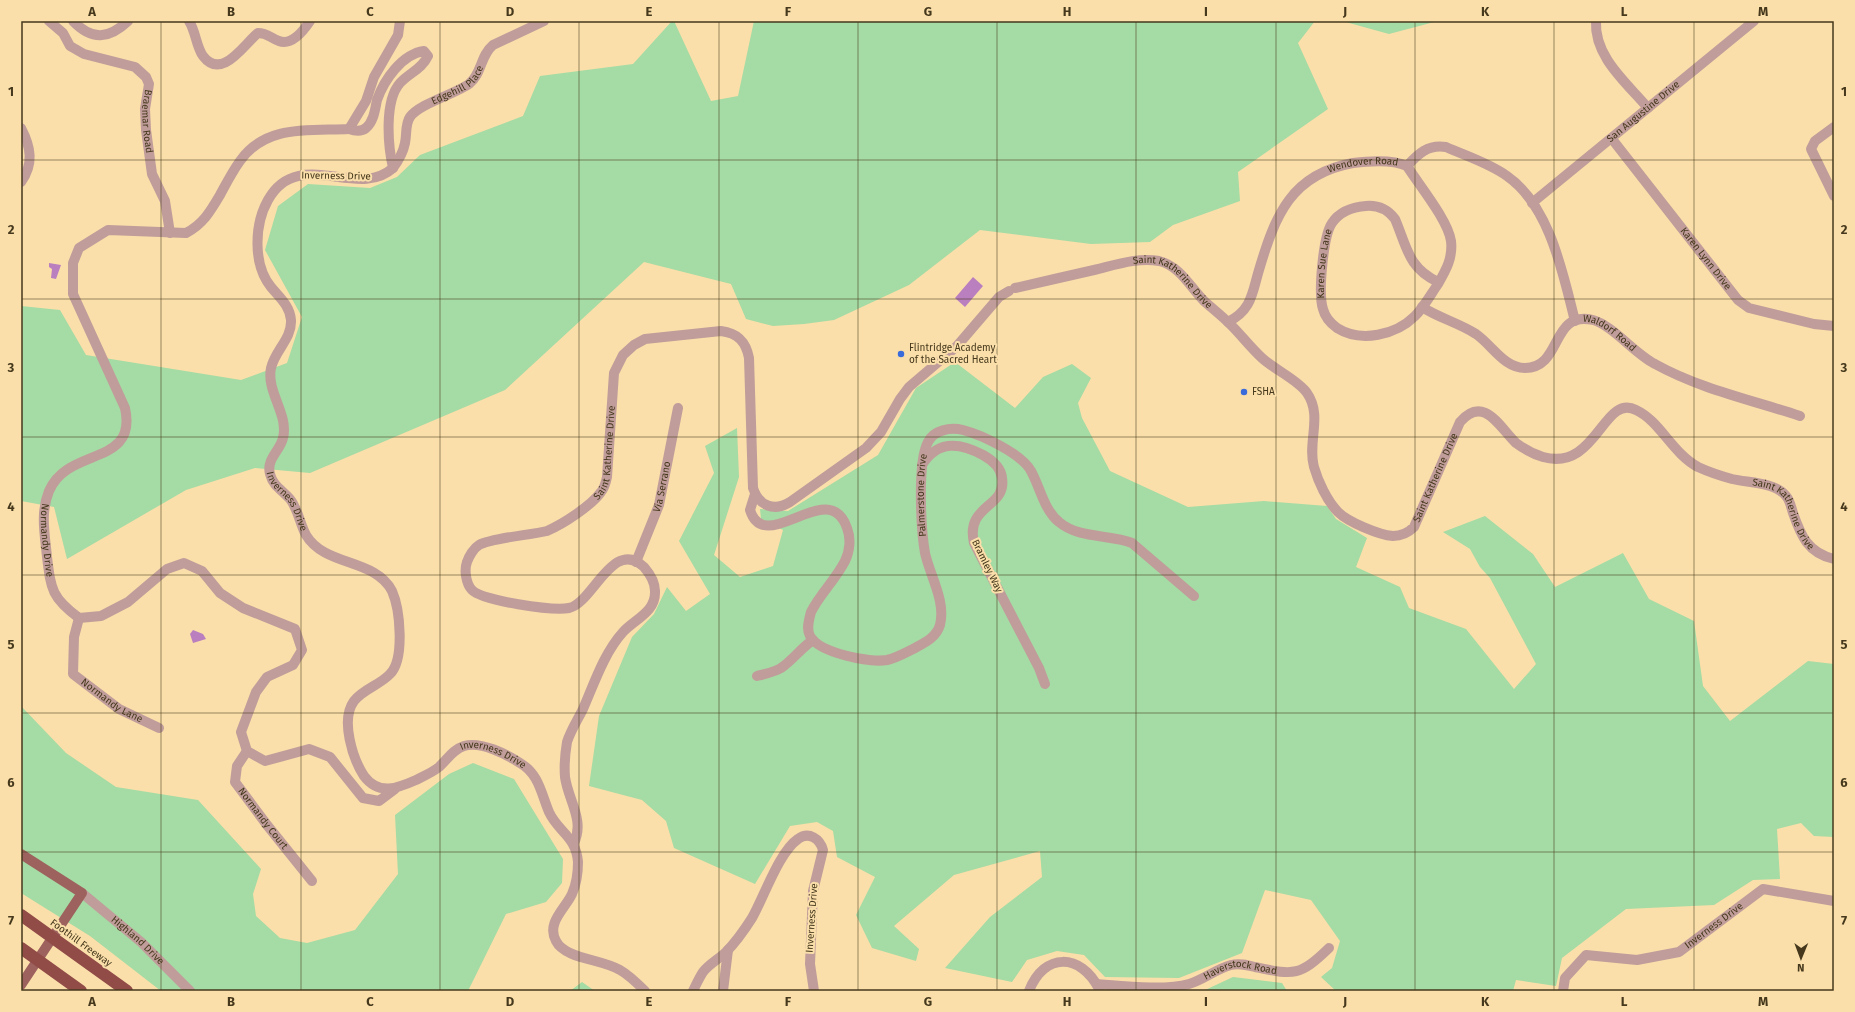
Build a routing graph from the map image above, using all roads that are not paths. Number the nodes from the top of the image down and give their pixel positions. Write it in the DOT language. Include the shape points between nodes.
graph roads {
  1 [pos="48,21"];
  2 [pos="73,21"];
  3 [pos="128,21"];
  4 [pos="189,21"];
  5 [pos="310,21"];
  6 [pos="400,21"];
  7 [pos="544,21"];
  8 [pos="1596,21"];
  9 [pos="1754,21"];
  10 [pos="1648,108"];
  11 [pos="1834,127"];
  12 [pos="21,128"];
  13 [pos="349,129"];
  14 [pos="1612,139"];
  15 [pos="1407,166"];
  16 [pos="392,168"];
  17 [pos="21,182"];
  18 [pos="1834,196"];
  19 [pos="1532,203"];
  20 [pos="170,233"];
  21 [pos="1438,282"];
  22 [pos="1422,307"];
  23 [pos="1575,321"];
  24 [pos="1228,322"];
  25 [pos="1834,326"];
  26 [pos="678,408"];
  27 [pos="1800,416"];
  28 [pos="922,465"];
  29 [pos="755,494"];
  30 [pos="1834,559"];
  31 [pos="636,562"];
  32 [pos="1194,596"];
  33 [pos="79,618"];
  34 [pos="812,640"];
  35 [pos="757,676"];
  36 [pos="1045,684"];
  37 [pos="159,728"];
  38 [pos="247,751"];
  39 [pos="395,789"];
  40 [pos="574,843"];
  41 [pos="21,854"];
  42 [pos="312,881"];
  43 [pos="82,893"];
  44 [pos="1834,901"];
  45 [pos="21,915"];
  46 [pos="21,948"];
  47 [pos="1329,948"];
  48 [pos="728,950"];
  49 [pos="23,983"];
  50 [pos="1098,987"];
  51 [pos="81,991"];
  52 [pos="127,991"];
  53 [pos="190,991"];
  54 [pos="645,991"];
  55 [pos="692,991"];
  56 [pos="723,991"];
  57 [pos="814,991"];
  58 [pos="1029,991"];
  59 [pos="1563,991"];
  1 -- 20 [label="street, Braemar Road" via="63,33 70,46 84,54 135,67 146,77 149,84 145,109 146,130 152,174 164,201"];
  2 -- 3 [label="street" via="90,35 102,36 118,30"];
  4 -- 5 [label="street" via="204,56 218,65 227,63 258,34 266,33 285,42 299,35"];
  6 -- 13 [label="street" via="398,34 374,77 366,101"];
  7 -- 16 [label="street, Edgehill Place" via="493,45 486,50 481,67 470,83 412,114 406,127 401,157"];
  8 -- 10 [label="street" via="1599,48"];
  9 -- 10 [label="street, San Augustine Drive"];
  10 -- 14 [label="street, San Augustine Drive"];
  11 -- 18 [label="street" via="1815,141 1811,149"];
  12 -- 17 [label="street" via="30,148 30,163"];
  13 -- 16 [label="street" via="357,132 370,124 387,78 417,52 424,51 428,56 424,64 400,83 394,93 389,133"];
  13 -- 20 [label="street, Normandy Drive" via="292,130 263,141 240,160 205,220 186,233"];
  14 -- 19 [label="street, San Augustine Drive"];
  14 -- 25 [label="street, Karen Lynn Drive" via="1738,300 1749,308 1814,324"];
  15 -- 19 [label="street, Wendover Road" via="1426,149 1433,146 1446,147 1507,176"];
  15 -- 21 [label="street, Karen Sue Lane" via="1449,234 1450,260"];
  15 -- 24 [label="street, Wendover Road" via="1399,162 1343,165 1315,176 1294,192 1268,243 1251,300 1242,313"];
  16 -- 39 [label="street, Inverness Drive" via="384,175 367,178 317,174 290,178 275,190 262,213 258,248 264,276 289,310 291,321 290,332 278,350 271,370 272,389 280,410 283,429 283,439 270,463 271,478 278,489 290,499 307,537 317,547 327,554 376,575 392,591 400,637 396,665 391,673 354,701 348,719 351,748 366,779 375,787 384,790"];
  19 -- 23 [label="street, Wendover Road" via="1550,237"];
  20 -- 33 [label="street, Normandy Drive" via="108,230 79,248 73,263 73,294 128,419 127,430 115,447 72,466 54,482 45,502 43,517 50,581 56,599"];
  21 -- 22 [label="street, Karen Sue Lane"];
  21 -- 22 [label="street, Karen Sue Lane" via="1427,277 1412,262 1395,218 1386,210 1371,206 1356,208 1342,213 1332,222 1326,239 1321,294 1325,315 1333,325 1344,332 1370,337 1402,326"];
  22 -- 23 [label="street, Waldorf Road" via="1477,335 1509,364 1524,368 1544,361 1561,330"];
  23 -- 27 [label="street, Waldorf Road" via="1592,320 1600,323 1654,364 1686,379 1743,400"];
  24 -- 29 [label="street, Saint Katherine Drive" via="1204,301 1184,276 1159,261 1133,261 1012,290 999,297 957,346 909,387 881,432 866,448 784,505 765,505"];
  24 -- 30 [label="street, Saint Katherine Drive" via="1267,362 1307,393 1312,401 1315,418 1312,446 1314,468 1334,507 1356,524 1393,536 1409,532 1414,527 1460,422 1469,414 1480,412 1492,415 1524,449 1555,459 1567,457 1581,450 1614,413 1619,409 1632,408 1641,413 1678,452 1698,466 1732,479 1779,490 1788,498 1805,542 1818,554"];
  26 -- 31 [label="street, Via Serrano" via="659,505"];
  28 -- 32 [label="street, Palmerstone Drive" via="927,443 937,433 960,429 984,439 1026,463 1057,522 1074,531 1123,539 1132,543"];
  28 -- 34 [label="street, Palmerstone Drive" via="922,531 925,554 940,605 941,616 937,632 925,643 896,657 877,661 834,652"];
  28 -- 36 [label="street, Bramley Way" via="930,455 954,445 974,450 988,458 1001,471 1002,490 979,514 972,536"];
  29 -- 31 [label="street, Saint Katherine Drive" via="749,358 739,337 722,331 645,339 634,344 623,355 614,373 607,477 601,492 557,527 479,545 469,556 466,573 469,586 484,598 545,608 569,608 585,597 616,563 629,560"];
  29 -- 34 [label="street" via="750,510 755,521 761,524 776,525 823,509 836,511 846,524 849,551 811,612 808,629"];
  31 -- 40 [label="street" via="651,577 655,592 650,609 616,641 567,742 565,777 578,825 578,835"];
  33 -- 37 [label="street, Normandy Lane" via="74,637 74,674 119,709"];
  33 -- 38 [label="street" via="101,616 128,602 167,569 184,563 202,571 220,593 243,608 295,629 302,650 293,665 267,677 256,692 241,732"];
  34 -- 35 [label="street" via="782,667"];
  38 -- 39 [label="street" via="265,761 309,749 330,757 363,798 379,801"];
  38 -- 42 [label="street, Normandy Court" via="237,766 235,782"];
  39 -- 40 [label="street, Inverness Drive" via="428,774 440,766 448,756 465,746 486,747 519,762 532,772 539,783 550,815"];
  40 -- 54 [label="street, Inverness Drive" via="578,861 576,882 554,925 553,936 556,943 568,953 620,970"];
  41 -- 43 [label="main road"];
  43 -- 49 [label="main road"];
  43 -- 53 [label="street, Highland Drive" via="141,942"];
  44 -- 59 [label="street, Inverness Drive" via="1763,889 1679,952 1637,960 1586,955 1565,978"];
  45 -- 52 [label="highway, Foothill Freeway"];
  46 -- 51 [label="highway"];
  47 -- 50 [label="street, Haverstock Road" via="1311,965 1298,972 1286,973 1231,965 1189,984"];
  48 -- 55 [label="street, Inverness Drive" via="703,972"];
  48 -- 56 [label="street"];
  48 -- 57 [label="street, Inverness Drive" via="751,918 791,846 798,838 816,838 823,850 813,891 810,964"];
  50 -- 58 [label="street" via="1080,967 1071,962 1060,961 1048,964 1038,973"];
}
